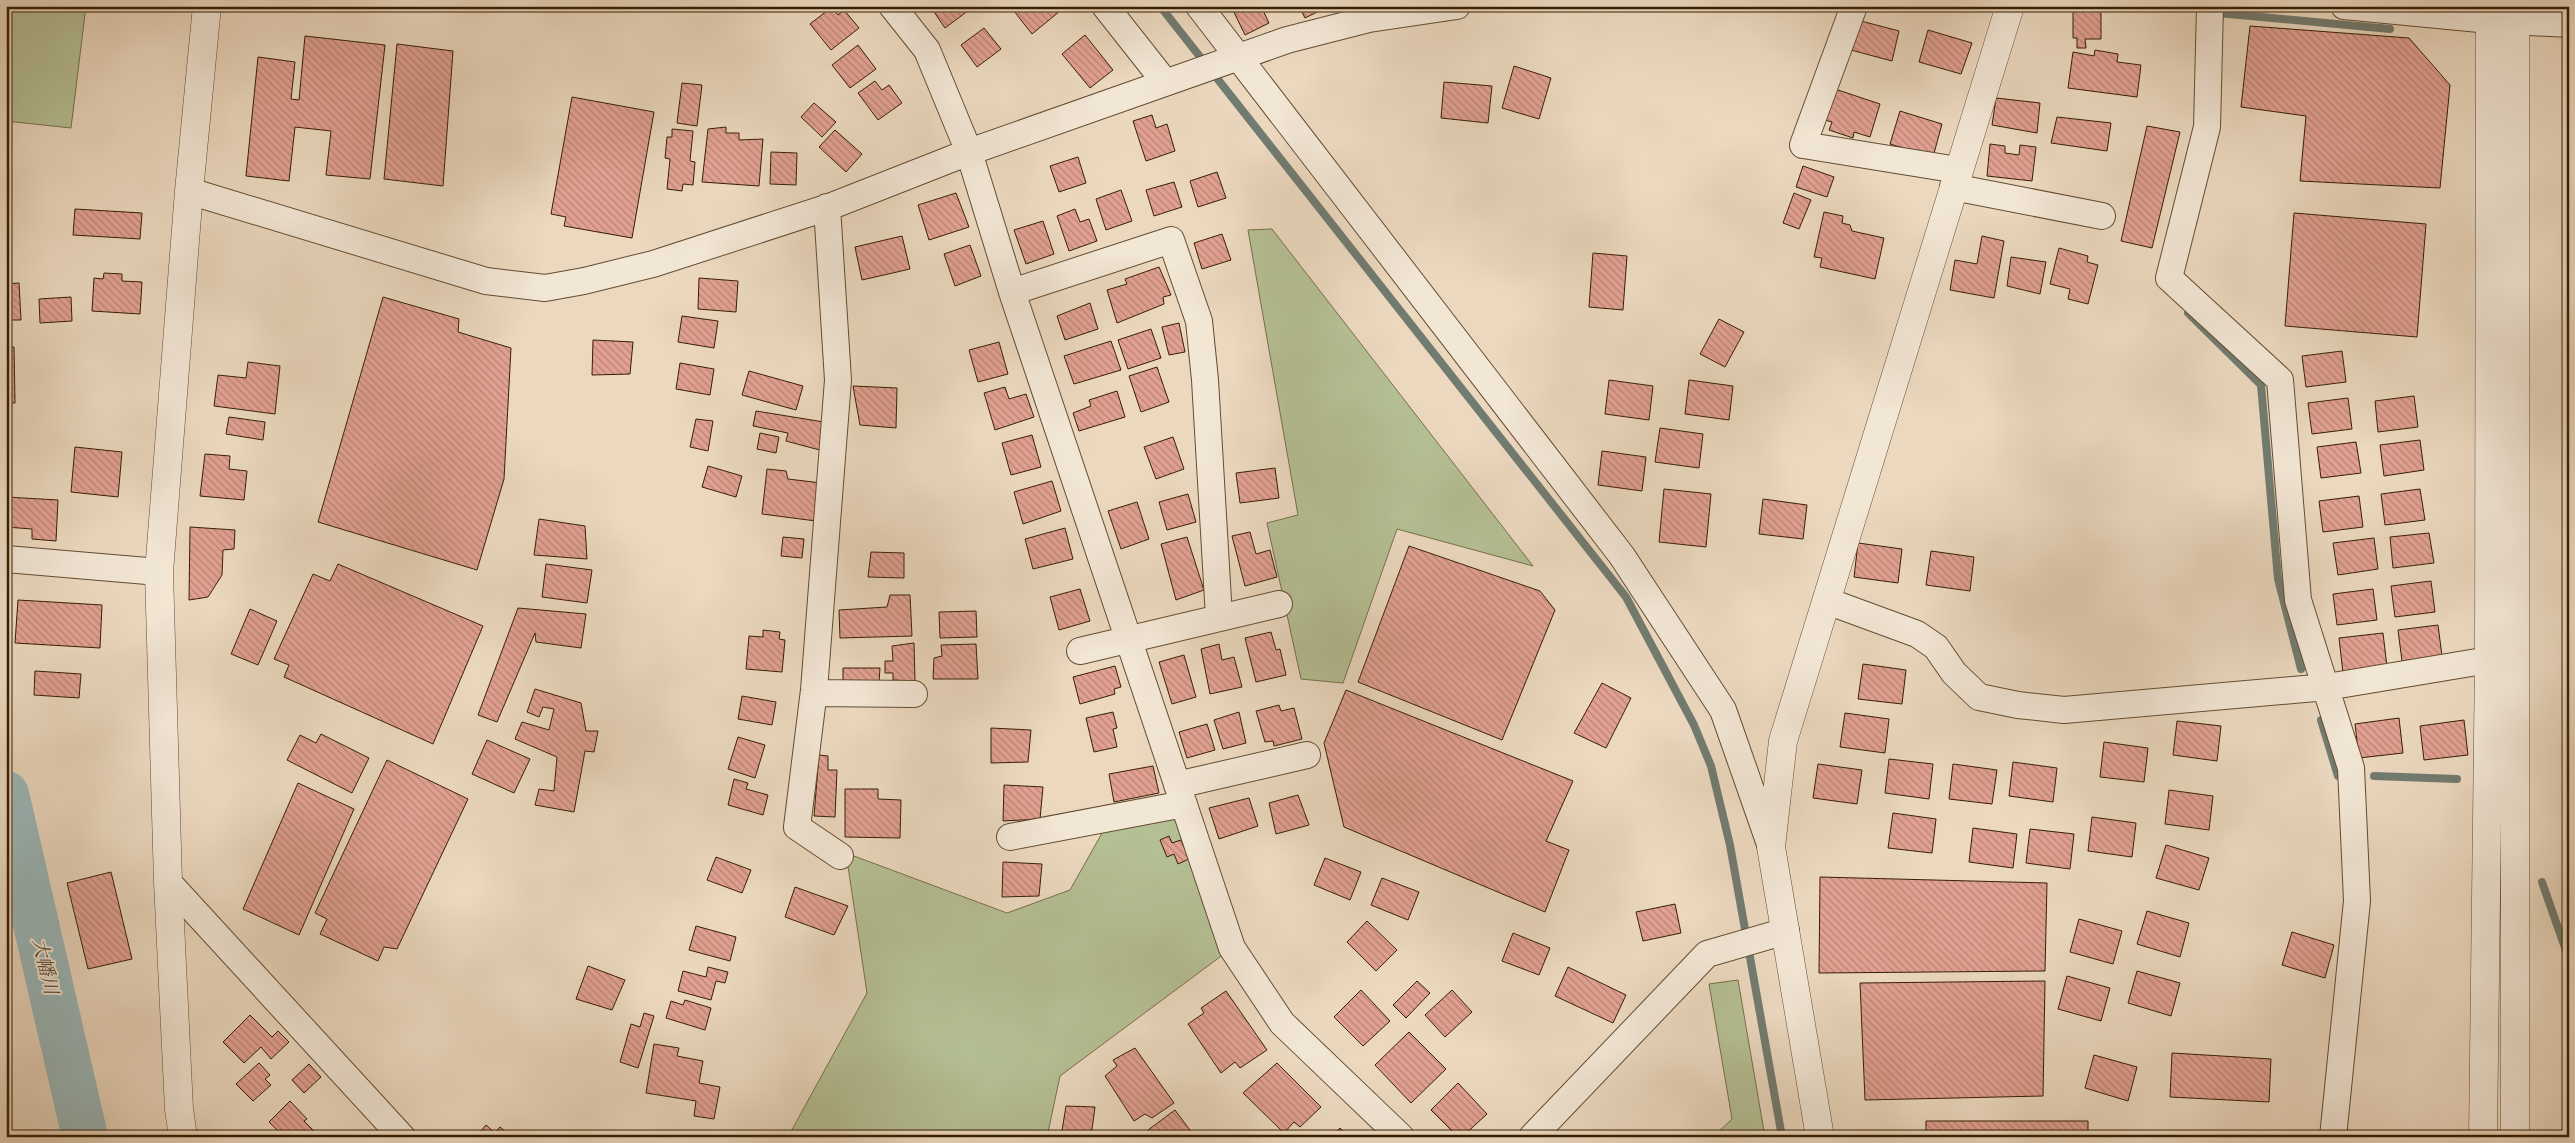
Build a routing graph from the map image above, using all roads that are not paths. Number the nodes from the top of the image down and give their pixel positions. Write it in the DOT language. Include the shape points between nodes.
graph roads {
  1 [pos="207,6"];
  2 [pos="892,6"];
  3 [pos="1105,6"];
  4 [pos="1199,6"];
  5 [pos="1457,6"];
  6 [pos="1854,6"];
  7 [pos="2010,6"];
  8 [pos="2210,6"];
  9 [pos="2344,6"];
  10 [pos="1368,13"];
  11 [pos="2502,14"];
  12 [pos="2569,24"];
  13 [pos="1234,59"];
  14 [pos="1174,80"];
  15 [pos="969,152"];
  16 [pos="1955,178"];
  17 [pos="189,191"];
  18 [pos="826,207"];
  19 [pos="2102,216"];
  20 [pos="1012,292"];
  21 [pos="6,559"];
  22 [pos="159,572"];
  23 [pos="1827,602"];
  24 [pos="1279,604"];
  25 [pos="1219,618"];
  26 [pos="1128,638"];
  27 [pos="1080,651"];
  28 [pos="2489,660"];
  29 [pos="2327,687"];
  30 [pos="814,692"];
  31 [pos="914,694"];
  32 [pos="1307,755"];
  33 [pos="1180,794"];
  34 [pos="1010,836"];
  35 [pos="1771,848"];
  36 [pos="840,856"];
  37 [pos="168,882"];
  38 [pos="1775,934"];
  39 [pos="183,1137"];
  40 [pos="402,1137"];
  41 [pos="1401,1137"];
  42 [pos="1532,1137"];
  43 [pos="1820,1137"];
  44 [pos="2333,1137"];
  45 [pos="2483,1137"];
  46 [pos="2515,1137"];
  1 -- 17 [label="street"];
  2 -- 15 [label="street" via="927,50"];
  3 -- 14 [label="street"];
  4 -- 13 [label="street"];
  5 -- 10 [label="street"];
  6 -- 16 [label="street" via="1803,145"];
  7 -- 16 [label="street"];
  8 -- 29 [label="street" via="2207,127 2169,278 2280,380 2298,600"];
  9 -- 11 [label="street"];
  10 -- 13 [label="street"];
  11 -- 12 [label="street"];
  11 -- 28 [label="street"];
  11 -- 46 [label="street"];
  13 -- 14 [label="street"];
  13 -- 35 [label="street" via="1622,556 1723,710"];
  14 -- 15 [label="street"];
  15 -- 18 [label="street"];
  15 -- 20 [label="street"];
  16 -- 19 [label="street"];
  16 -- 23 [label="street"];
  17 -- 18 [label="street" via="486,281 545,288 654,264"];
  17 -- 22 [label="street"];
  18 -- 30 [label="street" via="838,380"];
  20 -- 25 [label="street" via="1171,240 1199,321"];
  20 -- 26 [label="street"];
  21 -- 22 [label="street"];
  22 -- 37 [label="street"];
  23 -- 29 [label="street" via="1917,634 1936,647 1954,672 1980,697 2018,705 2064,710"];
  23 -- 35 [label="street" via="1783,742"];
  24 -- 25 [label="street"];
  25 -- 26 [label="street"];
  26 -- 27 [label="street"];
  26 -- 33 [label="street"];
  28 -- 29 [label="street"];
  28 -- 45 [label="street"];
  29 -- 44 [label="street" via="2351,768 2357,901"];
  30 -- 31 [label="street"];
  30 -- 36 [label="street" via="797,827"];
  32 -- 33 [label="street"];
  33 -- 34 [label="street"];
  33 -- 41 [label="street" via="1232,948 1282,1023"];
  35 -- 38 [label="street"];
  37 -- 39 [label="street"];
  37 -- 40 [label="street"];
  38 -- 42 [label="street" via="1707,954"];
  38 -- 43 [label="street"];
}
